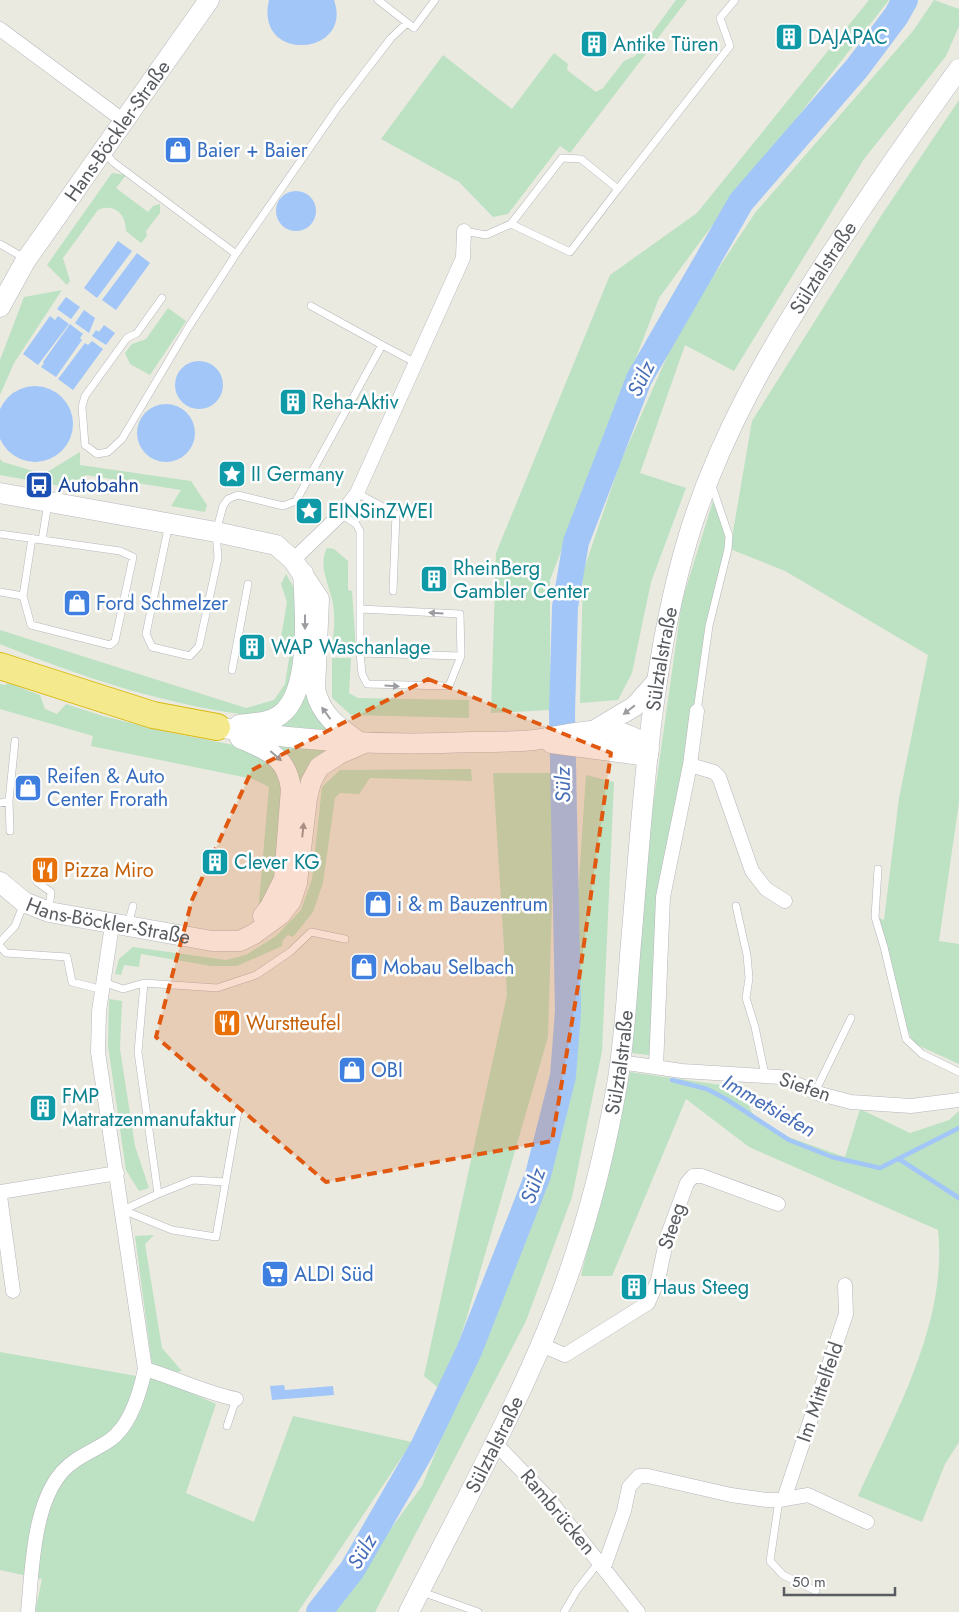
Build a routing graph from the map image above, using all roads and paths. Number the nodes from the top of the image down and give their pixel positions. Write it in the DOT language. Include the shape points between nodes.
graph roads {
  1 [pos="209,0"];
  2 [pos="378,0"];
  3 [pos="435,0"];
  4 [pos="735,0"];
  5 [pos="407,23"];
  6 [pos="0,29"];
  7 [pos="959,69"];
  8 [pos="124,121"];
  9 [pos="102,150"];
  10 [pos="618,189"];
  11 [pos="511,224"];
  12 [pos="464,231"];
  13 [pos="0,244"];
  14 [pos="236,254"];
  15 [pos="26,260"];
  16 [pos="162,298"];
  17 [pos="311,306"];
  18 [pos="0,307"];
  19 [pos="382,346"];
  20 [pos="416,363"];
  21 [pos="709,478"];
  22 [pos="0,493"];
  23 [pos="357,493"];
  24 [pos="48,502"];
  25 [pos="341,514"];
  26 [pos="169,524"];
  27 [pos="216,532"];
  28 [pos="0,534"];
  29 [pos="32,538"];
  30 [pos="42,540"];
  31 [pos="298,566"];
  32 [pos="248,584"];
  33 [pos="393,590"];
  34 [pos="0,592"];
  35 [pos="23,596"];
  36 [pos="360,609"];
  37 [pos="360,653"];
  38 [pos="461,656"];
  39 [pos="5,668"];
  40 [pos="232,670"];
  41 [pos="656,681"];
  42 [pos="697,711"];
  43 [pos="216,727"];
  44 [pos="595,730"];
  45 [pos="532,740"];
  46 [pos="15,741"];
  47 [pos="362,744"];
  48 [pos="648,753"];
  49 [pos="690,765"];
  50 [pos="8,801"];
  51 [pos="0,803"];
  52 [pos="10,831"];
  53 [pos="878,869"];
  54 [pos="37,882"];
  55 [pos="9,892"];
  56 [pos="785,901"];
  57 [pos="133,906"];
  58 [pos="736,906"];
  59 [pos="49,912"];
  60 [pos="120,926"];
  61 [pos="345,939"];
  62 [pos="0,942"];
  63 [pos="224,942"];
  64 [pos="0,946"];
  65 [pos="144,984"];
  66 [pos="103,986"];
  67 [pos="851,1018"];
  68 [pos="620,1062"];
  69 [pos="656,1067"];
  70 [pos="959,1072"];
  71 [pos="765,1075"];
  72 [pos="815,1092"];
  73 [pos="959,1100"];
  74 [pos="238,1112"];
  75 [pos="117,1173"];
  76 [pos="225,1182"];
  77 [pos="0,1194"];
  78 [pos="158,1194"];
  79 [pos="778,1204"];
  80 [pos="123,1210"];
  81 [pos="845,1284"];
  82 [pos="14,1291"];
  83 [pos="541,1345"];
  84 [pos="145,1369"];
  85 [pos="236,1399"];
  86 [pos="227,1426"];
  87 [pos="494,1442"];
  88 [pos="781,1499"];
  89 [pos="867,1522"];
  90 [pos="602,1564"];
  91 [pos="420,1591"];
  92 [pos="816,1591"];
  93 [pos="28,1612"];
  94 [pos="409,1612"];
  95 [pos="478,1612"];
  96 [pos="564,1612"];
  97 [pos="638,1612"];
  1 -- 8 [label="main road, Hans-Böckler-Straße"];
  2 -- 5 [label="lane"];
  3 -- 5 [label="lane" via="414,28"];
  4 -- 10 [label="lane" via="720,18 730,46"];
  5 -- 14 [label="lane" via="391,38 338,107"];
  6 -- 8 [label="street"];
  7 -- 21 [label="main road, Sülztalstraße" via="886,170 781,333 743,402"];
  8 -- 9 [label="main road, Hans-Böckler-Straße"];
  9 -- 14 [label="lane"];
  9 -- 15 [label="main road, Hans-Böckler-Straße"];
  10 -- 11 [label="lane" via="570,252"];
  10 -- 11 [label="lane" via="581,159 562,158"];
  11 -- 12 [label="lane" via="486,235"];
  12 -- 20 [label="street" via="463,258"];
  13 -- 15 [label="lane"];
  14 -- 16 [label="lane" via="122,439 108,452 97,454 85,446 82,407 85,396 127,338 137,333"];
  15 -- 18 [label="main road, Hans-Böckler-Straße"];
  17 -- 19 [label="lane"];
  19 -- 20 [label="lane"];
  19 -- 27 [label="lane" via="296,500 283,506 238,495 228,499"];
  20 -- 23 [label="street"];
  21 -- 41 [label="main road, Sülztalstraße" via="672,596"];
  21 -- 42 [label="lane, Sülztalstraße" via="729,536 709,626"];
  22 -- 24 [label="main road"];
  23 -- 25 [label="street"];
  23 -- 33 [label="lane" via="396,514"];
  24 -- 26 [label="main road"];
  24 -- 30 [label="lane"];
  25 -- 31 [label="street"];
  25 -- 36 [label="lane" via="356,524 360,531"];
  26 -- 27 [label="main road"];
  26 -- 27 [label="lane" via="146,634 152,647 190,656 200,646 218,558"];
  27 -- 31 [label="main road" via="276,545"];
  28 -- 29 [label="lane"];
  29 -- 30 [label="lane"];
  29 -- 35 [label="lane"];
  30 -- 35 [label="lane" via="120,551 133,558 115,641 110,645 30,626"];
  31 -- 43 [label="main road, one-way" via="305,629 299,686 292,703 280,715 264,722"];
  47 -- 31 [label="main road, one-way" via="335,724 324,713 318,700 320,599"];
  32 -- 40 [label="lane"];
  34 -- 35 [label="lane"];
  36 -- 37 [label="lane"];
  38 -- 36 [label="lane, one-way" via="460,614"];
  37 -- 38 [label="lane"];
  37 -- 38 [label="lane, one-way" via="362,674 368,684 398,686 449,686"];
  39 -- 43 [label="highway" via="153,715"];
  41 -- 44 [label="main road, one-way" via="635,706"];
  41 -- 48 [label="main road, Sülztalstraße"];
  42 -- 49 [label="street, Sülztalstraße"];
  43 -- 47 [label="main road"];
  43 -- 63 [label="main road, one-way" via="270,751 282,762 289,775 291,789 284,879 278,894 261,920"];
  44 -- 45 [label="main road"];
  44 -- 48 [label="main road" via="634,736"];
  45 -- 47 [label="main road"];
  45 -- 48 [label="main road" via="596,750"];
  46 -- 50 [label="lane"];
  63 -- 47 [label="main road, one-way" via="240,941 280,915 297,883 311,782 319,767 328,760"];
  48 -- 68 [label="main road, Sülztalstraße"];
  49 -- 56 [label="street" via="714,772 719,777 752,871 766,889"];
  49 -- 69 [label="street, Sülztalstraße" via="663,897"];
  50 -- 51 [label="lane"];
  50 -- 52 [label="lane"];
  53 -- 70 [label="lane" via="875,917 906,1039 922,1054"];
  54 -- 59 [label="lane" via="51,892"];
  55 -- 59 [label="main road, Hans-Böckler-Straße"];
  55 -- 62 [label="lane" via="15,926"];
  57 -- 60 [label="lane"];
  58 -- 71 [label="lane" via="747,955 749,978 746,998 756,1027"];
  59 -- 60 [label="main road, Hans-Böckler-Straße"];
  60 -- 63 [label="main road, Hans-Böckler-Straße"];
  60 -- 66 [label="street"];
  61 -- 65 [label="lane" via="311,932 290,952 256,975 217,988"];
  64 -- 66 [label="lane" via="6,953 67,957 72,982"];
  65 -- 66 [label="lane" via="123,989"];
  65 -- 78 [label="lane" via="138,1052"];
  66 -- 75 [label="street" via="98,1052"];
  67 -- 72 [label="lane"];
  68 -- 69 [label="street, Siefen"];
  68 -- 83 [label="main road, Sülztalstraße" via="608,1134 590,1208"];
  69 -- 71 [label="street, Siefen"];
  71 -- 72 [label="street, Siefen" via="780,1077"];
  72 -- 73 [label="street, Siefen" via="851,1102 911,1106"];
  74 -- 76 [label="lane"];
  75 -- 77 [label="street"];
  75 -- 80 [label="street"];
  76 -- 78 [label="lane" via="194,1180"];
  76 -- 80 [label="lane" via="216,1237 172,1230"];
  77 -- 82 [label="street"];
  78 -- 80 [label="lane"];
  79 -- 83 [label="street, Steeg" via="702,1176 693,1176 687,1183 667,1237 658,1280 648,1303 565,1355"];
  80 -- 84 [label="street"];
  81 -- 88 [label="street, Im Mittelfeld" via="846,1314"];
  83 -- 87 [label="main road, Sülztalstraße"];
  84 -- 85 [label="street"];
  84 -- 93 [label="street" via="135,1402 118,1432 72,1463 52,1487 38,1531"];
  85 -- 86 [label="lane"];
  87 -- 90 [label="street, Rambrücken" via="548,1498"];
  87 -- 91 [label="main road, Sülztalstraße"];
  88 -- 89 [label="street" via="808,1495"];
  88 -- 90 [label="street" via="731,1495 639,1476 629,1487 624,1511"];
  88 -- 92 [label="lane" via="770,1561 784,1575"];
  90 -- 96 [label="lane, Rambrücken" via="576,1590"];
  90 -- 97 [label="street, Rambrücken"];
  91 -- 94 [label="main road, Sülztalstraße"];
  91 -- 95 [label="lane"];
}
